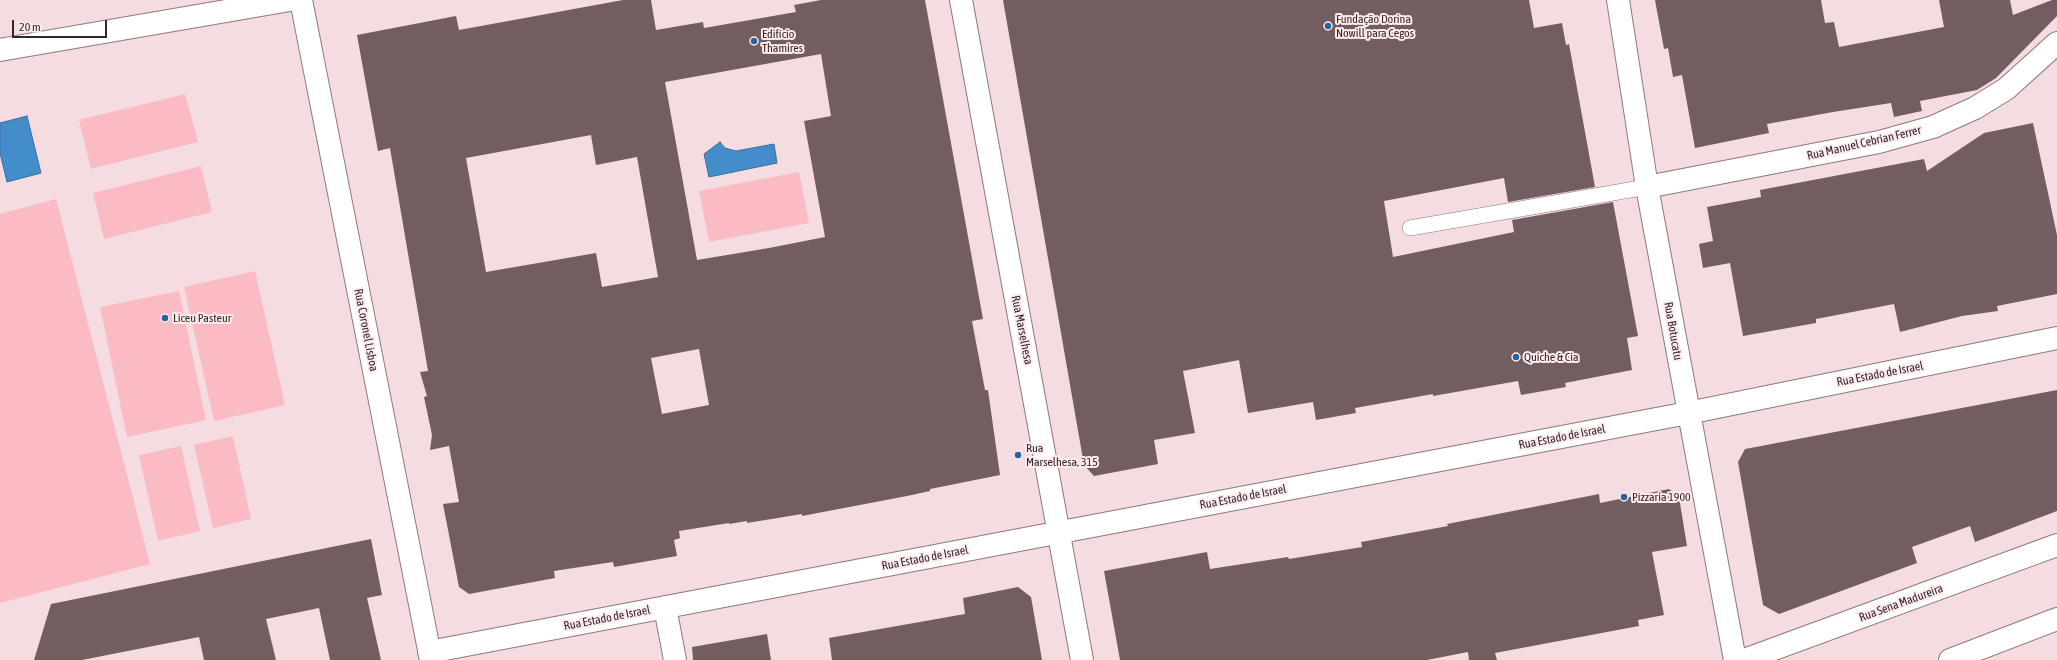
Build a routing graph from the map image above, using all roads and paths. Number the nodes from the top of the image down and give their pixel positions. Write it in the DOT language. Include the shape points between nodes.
graph roads {
  1 [pos="290,0"];
  2 [pos="301,0"];
  3 [pos="961,0"];
  4 [pos="1618,0"];
  5 [pos="2057,43"];
  6 [pos="0,50"];
  7 [pos="1647,187"];
  8 [pos="1410,228"];
  9 [pos="2057,338"];
  10 [pos="1688,413"];
  11 [pos="1059,532"];
  12 [pos="2057,545"];
  13 [pos="665,607"];
  14 [pos="2057,619"];
  15 [pos="430,656"];
  16 [pos="675,660"];
  17 [pos="1082,660"];
  18 [pos="1735,660"];
  19 [pos="1744,660"];
  20 [pos="1950,660"];
  1 -- 6 [label="street"];
  2 -- 15 [label="street, Rua Coronel Lisboa"];
  3 -- 11 [label="street, Rua Marselhesa"];
  4 -- 7 [label="street, Rua Botucatu"];
  5 -- 7 [label="street, Rua Manuel Cebrian Ferrer" via="2006,89 1975,108 1933,127 1879,142"];
  7 -- 8 [label="lane"];
  7 -- 10 [label="street, Rua Botucatu"];
  9 -- 10 [label="street, Rua Estado de Israel"];
  10 -- 11 [label="street, Rua Estado de Israel"];
  10 -- 18 [label="street, Rua Botucatu"];
  11 -- 13 [label="street, Rua Estado de Israel"];
  11 -- 17 [label="street, Rua Marselhesa"];
  12 -- 19 [label="street, Rua Sena Madureira"];
  13 -- 15 [label="street, Rua Estado de Israel"];
  13 -- 16 [label="street"];
  14 -- 20 [label="street"];
}
